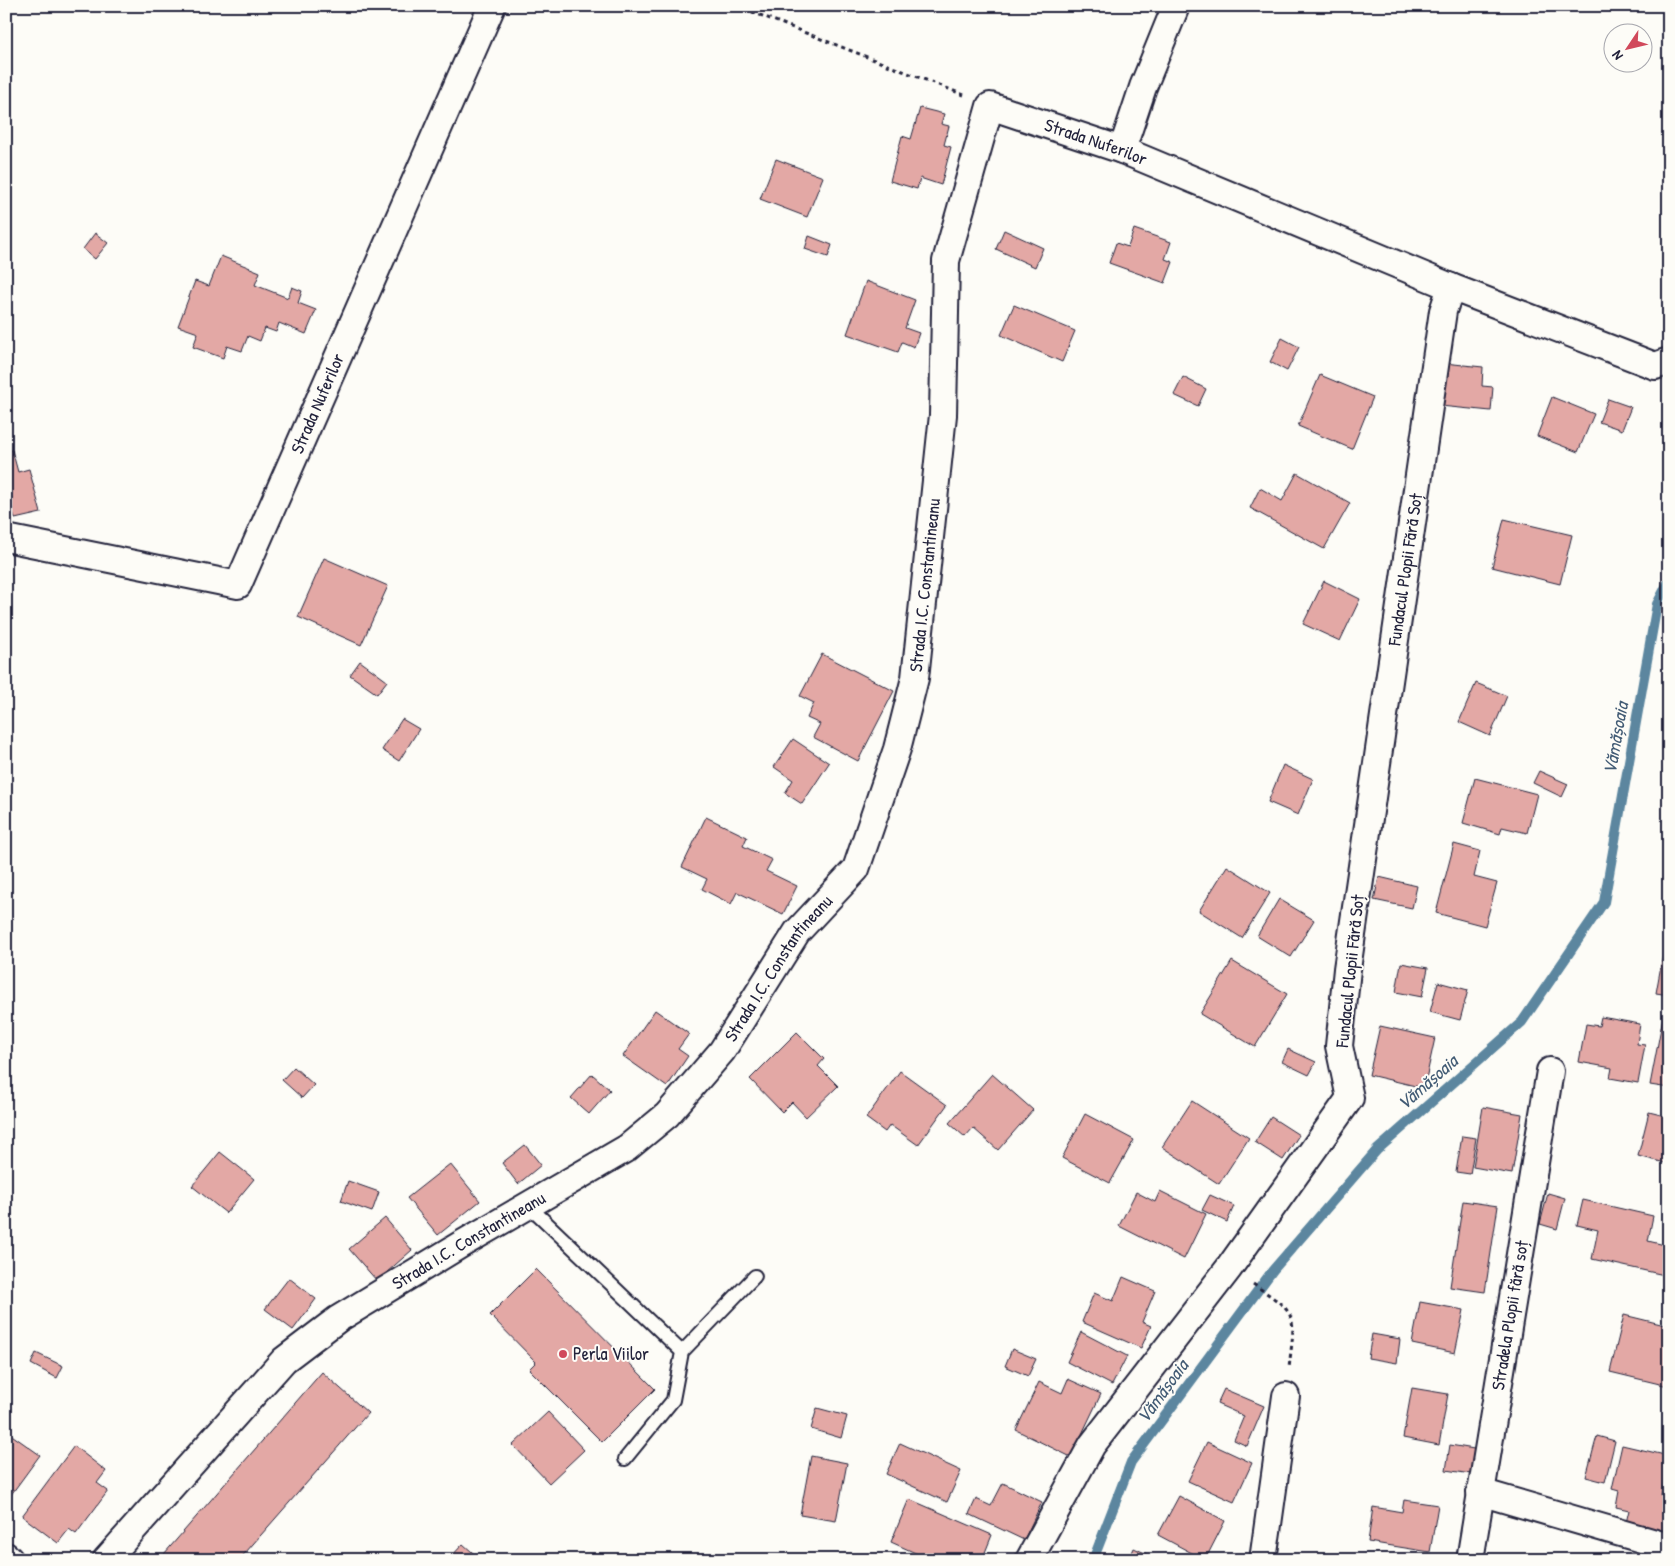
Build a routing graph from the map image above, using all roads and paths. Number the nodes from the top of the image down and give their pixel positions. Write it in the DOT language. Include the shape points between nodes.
graph roads {
  1 [pos="492,6"];
  2 [pos="737,6"];
  3 [pos="1176,6"];
  4 [pos="990,106"];
  5 [pos="1122,150"];
  6 [pos="1451,287"];
  7 [pos="1662,364"];
  8 [pos="6,538"];
  9 [pos="1550,1071"];
  10 [pos="528,1205"];
  11 [pos="755,1276"];
  12 [pos="1249,1281"];
  13 [pos="682,1352"];
  14 [pos="1286,1396"];
  15 [pos="626,1459"];
  16 [pos="1480,1492"];
  17 [pos="1669,1546"];
  18 [pos="6,1556"];
  19 [pos="10,1560"];
  20 [pos="106,1560"];
  21 [pos="1029,1560"];
  22 [pos="1263,1560"];
  23 [pos="1470,1560"];
  1 -- 8 [label="street, Strada Nuferilor" via="238,585"];
  2 -- 4 [label="path"];
  3 -- 5 [label="street" via="1142,87"];
  4 -- 5 [label="street, Strada Nuferilor"];
  4 -- 10 [label="street, Strada I.C. Constantineanu" via="946,261 944,415 915,678 897,749 856,869 797,932 722,1051 667,1115 627,1148"];
  5 -- 6 [label="street, Strada Nuferilor"];
  6 -- 7 [label="street, Strada Nuferilor"];
  6 -- 21 [label="street, Fundacul Plopii Fără Soț" via="1443,311 1347,969 1339,1046 1350,1098 1229,1268 1092,1444"];
  9 -- 16 [label="street, Stradela Plopii fără soț"];
  10 -- 13 [label="lane"];
  10 -- 20 [label="street, Strada I.C. Constantineanu" via="338,1319 284,1360"];
  11 -- 13 [label="lane"];
  12 -- 14 [label="path" via="1285,1306 1294,1322"];
  13 -- 15 [label="lane" via="673,1400"];
  14 -- 22 [label="street"];
  16 -- 17 [label="street"];
  16 -- 23 [label="street, Stradela Plopii fără soț"];
  18 -- 19 [label="street"];
}
